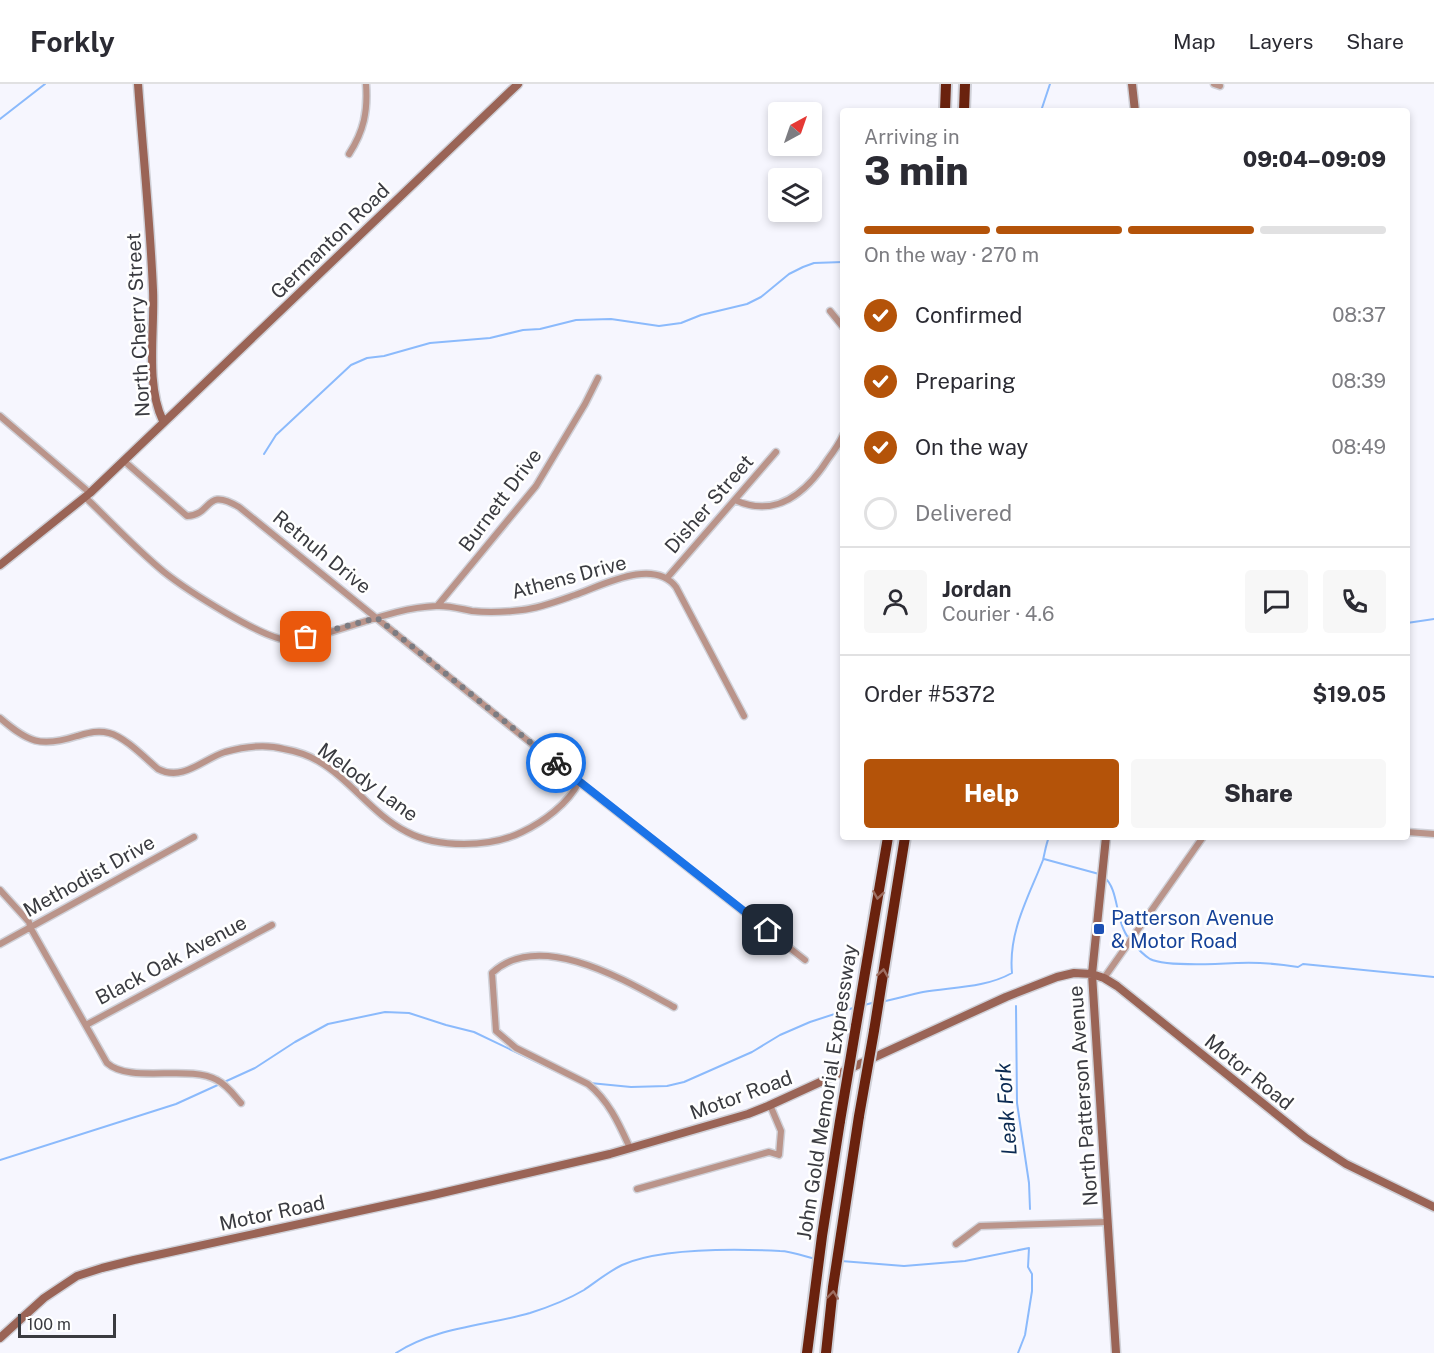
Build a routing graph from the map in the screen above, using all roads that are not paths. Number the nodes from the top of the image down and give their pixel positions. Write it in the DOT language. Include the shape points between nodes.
graph roads {
  1 [pos="138,84"];
  2 [pos="366,84"];
  3 [pos="518,84"];
  4 [pos="946,84"];
  5 [pos="965,84"];
  6 [pos="1132,84"];
  7 [pos="945,108"];
  8 [pos="964,108"];
  9 [pos="1135,108"];
  10 [pos="349,154"];
  11 [pos="830,311"];
  12 [pos="840,323"];
  13 [pos="598,378"];
  14 [pos="0,416"];
  15 [pos="163,421"];
  16 [pos="840,440"];
  17 [pos="776,452"];
  18 [pos="124,461"];
  19 [pos="88,495"];
  20 [pos="735,500"];
  21 [pos="0,565"];
  22 [pos="667,578"];
  23 [pos="438,605"];
  24 [pos="377,618"];
  25 [pos="744,716"];
  26 [pos="0,718"];
  27 [pos="579,782"];
  28 [pos="1410,832"];
  29 [pos="1434,834"];
  30 [pos="194,837"];
  31 [pos="887,840"];
  32 [pos="905,840"];
  33 [pos="1106,840"];
  34 [pos="1201,840"];
  35 [pos="0,890"];
  36 [pos="272,925"];
  37 [pos="30,927"];
  38 [pos="0,944"];
  39 [pos="805,960"];
  40 [pos="1092,974"];
  41 [pos="1104,978"];
  42 [pos="674,1007"];
  43 [pos="86,1025"];
  44 [pos="241,1102"];
  45 [pos="770,1105"];
  46 [pos="630,1148"];
  47 [pos="637,1189"];
  48 [pos="1434,1207"];
  49 [pos="1107,1222"];
  50 [pos="956,1244"];
  51 [pos="0,1338"];
  52 [pos="807,1353"];
  53 [pos="826,1353"];
  54 [pos="1116,1353"];
  1 -- 15 [label="street, North Cherry Street" via="153,290 153,387"];
  2 -- 10 [label="street" via="366,118"];
  3 -- 15 [label="street, Germanton Road"];
  4 -- 7 [label="highway"];
  5 -- 8 [label="highway"];
  6 -- 9 [label="street"];
  11 -- 12 [label="street"];
  13 -- 23 [label="street, Burnett Drive" via="536,486"];
  14 -- 19 [label="street, Athens Drive"];
  15 -- 18 [label="street, North Cherry Street"];
  16 -- 20 [label="street" via="816,478 789,500 768,507 746,506"];
  17 -- 20 [label="street, Disher Street"];
  18 -- 19 [label="street, North Cherry Street"];
  18 -- 24 [label="street, Retnuh Drive" via="187,516 219,498 239,507"];
  19 -- 21 [label="street, North Cherry Street"];
  19 -- 24 [label="street, Athens Drive" via="164,572 274,638 292,640"];
  20 -- 22 [label="street, Disher Street"];
  22 -- 23 [label="street, Athens Drive" via="645,574 608,581 524,610 492,612"];
  22 -- 25 [label="street" via="676,586"];
  23 -- 24 [label="street, Athens Drive"];
  24 -- 27 [label="street, Retnuh Drive"];
  26 -- 27 [label="street, Melody Lane" via="22,736 45,743 91,732 112,734 166,773 184,772 238,749 282,748 318,761 406,832 447,843 486,843 515,836 558,808"];
  27 -- 39 [label="street, Retnuh Drive"];
  28 -- 29 [label="street"];
  30 -- 37 [label="street, Methodist Drive"];
  31 -- 52 [label="highway, John Gold Memorial Expressway, one-way, bridge" via="840,1120"];
  53 -- 32 [label="highway, John Gold Memorial Expressway, one-way, bridge" via="859,1116"];
  33 -- 40 [label="street, North Patterson Avenue"];
  34 -- 41 [label="street"];
  35 -- 37 [label="street"];
  36 -- 43 [label="street, Black Oak Avenue"];
  37 -- 38 [label="street, Methodist Drive"];
  37 -- 43 [label="street"];
  40 -- 41 [label="street, Motor Road"];
  40 -- 45 [label="street, Motor Road" via="1066,975 1030,987"];
  40 -- 49 [label="street, North Patterson Avenue"];
  41 -- 48 [label="street, Motor Road" via="1306,1138 1346,1164"];
  42 -- 46 [label="street" via="626,981 570,958 532,956 501,965 492,974 496,1031 516,1048 588,1084 611,1108"];
  43 -- 44 [label="street" via="112,1068 216,1079"];
  45 -- 46 [label="street, Motor Road"];
  45 -- 47 [label="street" via="781,1131 778,1155 769,1152"];
  46 -- 51 [label="street, Motor Road" via="85,1273 44,1298"];
  49 -- 50 [label="street" via="980,1226"];
  49 -- 54 [label="street, North Patterson Avenue"];
}
